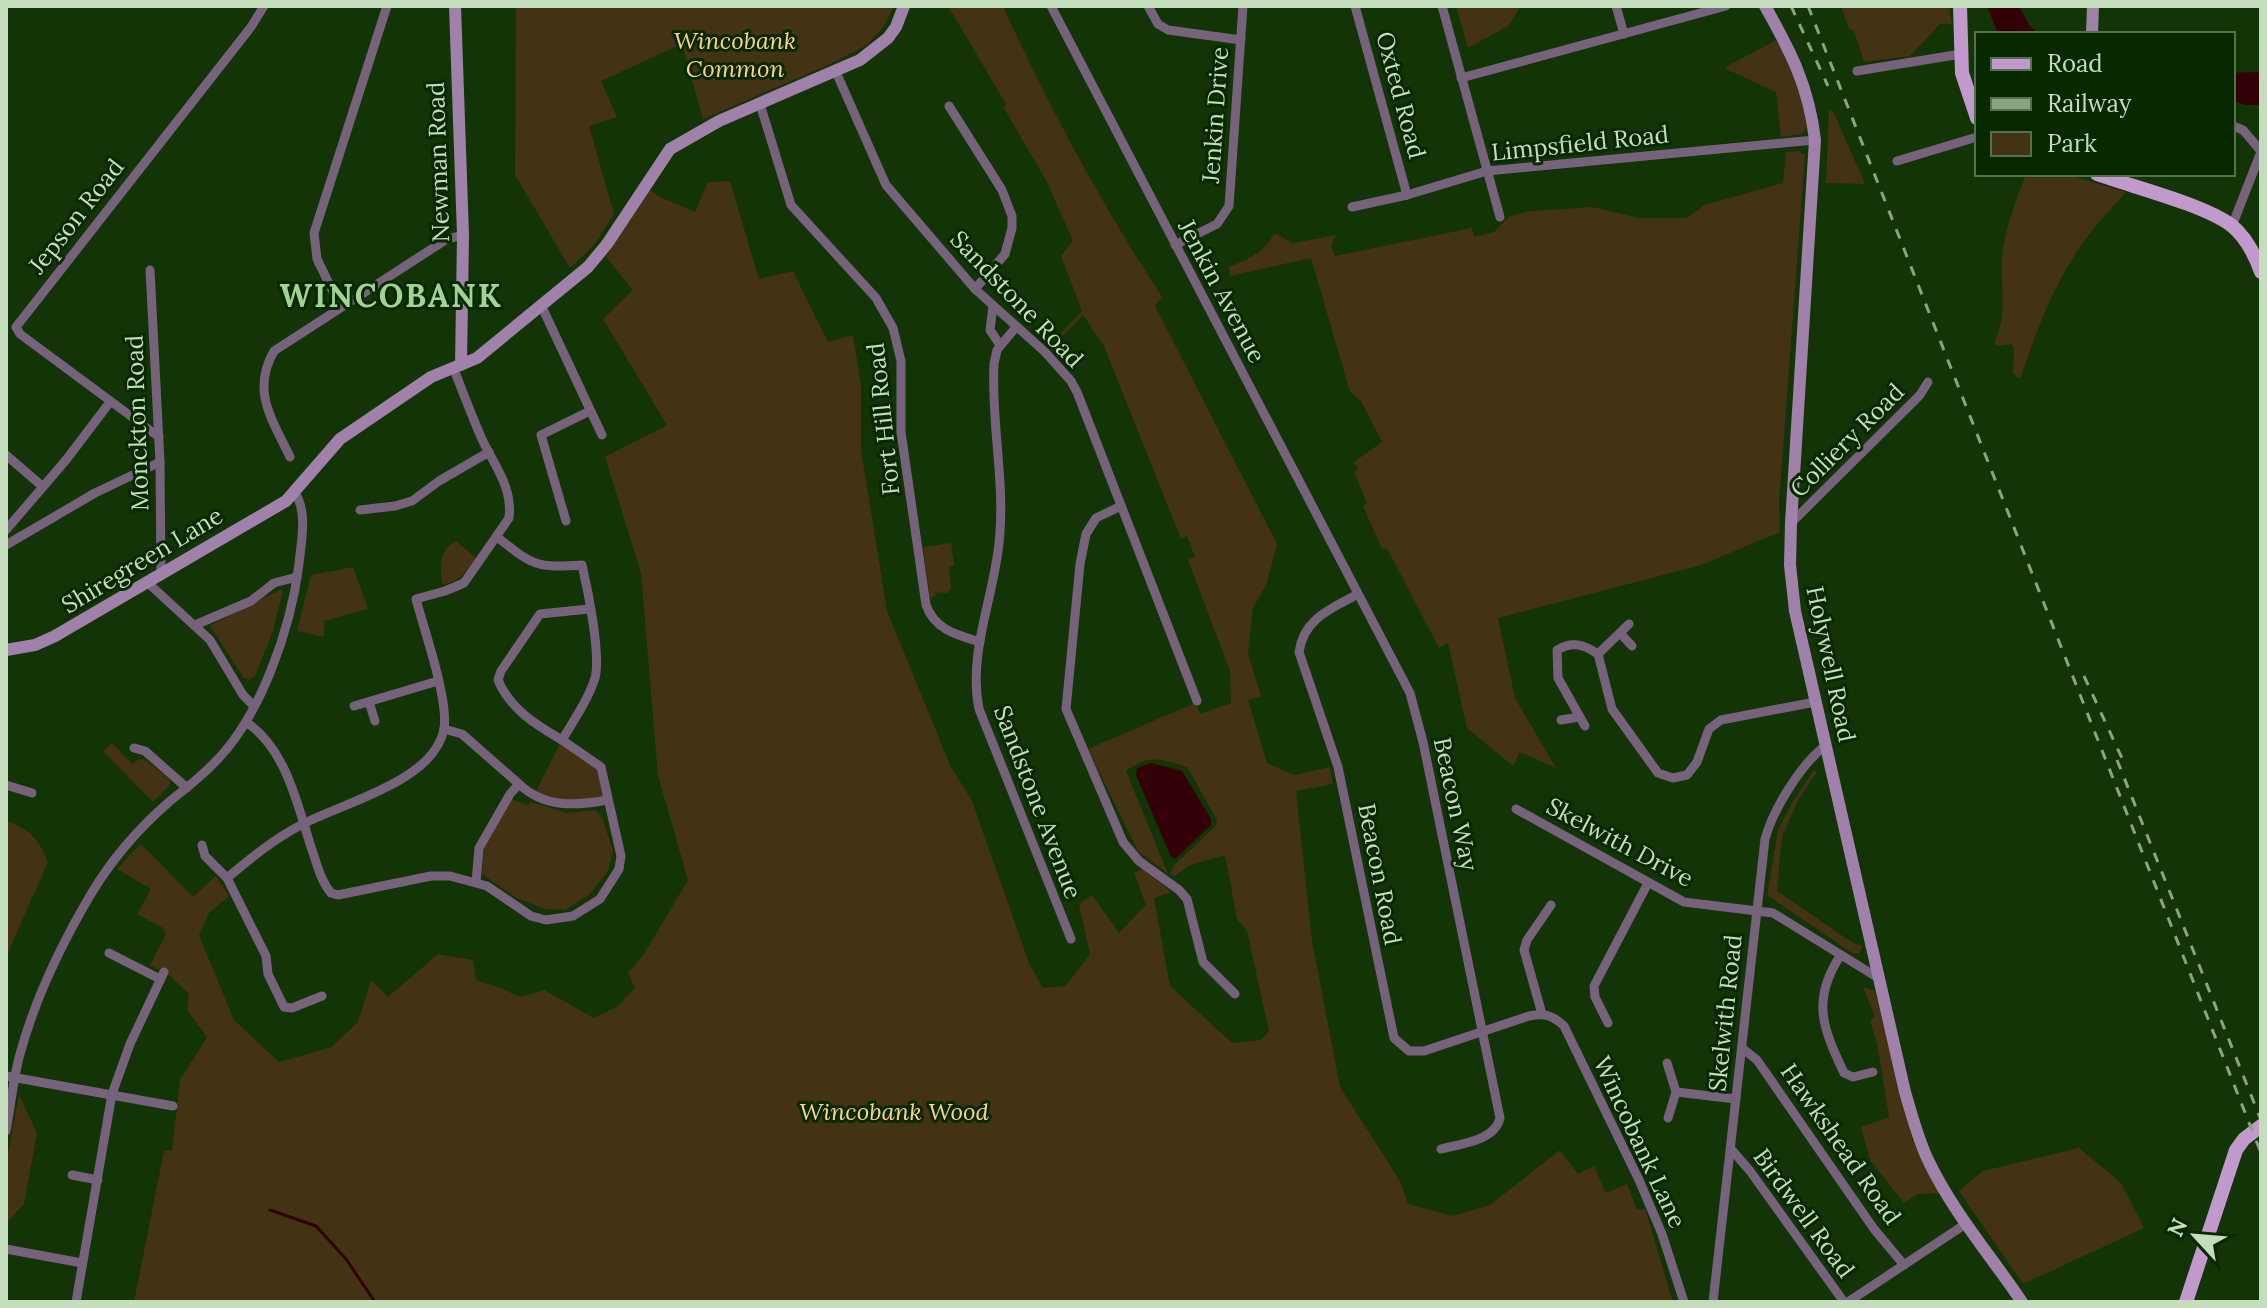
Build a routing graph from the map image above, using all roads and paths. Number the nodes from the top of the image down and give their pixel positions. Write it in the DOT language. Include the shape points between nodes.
graph roads {
  1 [pos="264,6"];
  2 [pos="387,6"];
  3 [pos="455,6"];
  4 [pos="904,6"];
  5 [pos="1051,6"];
  6 [pos="1148,6"];
  7 [pos="1243,6"];
  8 [pos="1355,6"];
  9 [pos="1442,6"];
  10 [pos="1616,6"];
  11 [pos="1726,6"];
  12 [pos="1765,6"];
  13 [pos="1960,6"];
  14 [pos="2093,6"];
  15 [pos="2092,32"];
  16 [pos="1624,34"];
  17 [pos="1241,40"];
  18 [pos="1961,54"];
  19 [pos="1857,71"];
  20 [pos="836,72"];
  21 [pos="1461,78"];
  22 [pos="760,104"];
  23 [pos="949,106"];
  24 [pos="1975,114"];
  25 [pos="2235,127"];
  26 [pos="1975,138"];
  27 [pos="1815,140"];
  28 [pos="2261,151"];
  29 [pos="1897,161"];
  30 [pos="1487,171"];
  31 [pos="2103,176"];
  32 [pos="1407,195"];
  33 [pos="1352,207"];
  34 [pos="1500,217"];
  35 [pos="2232,226"];
  36 [pos="463,235"];
  37 [pos="1175,245"];
  38 [pos="150,270"];
  39 [pos="2261,272"];
  40 [pos="975,289"];
  41 [pos="541,305"];
  42 [pos="340,306"];
  43 [pos="993,306"];
  44 [pos="1016,327"];
  45 [pos="1000,345"];
  46 [pos="457,366"];
  47 [pos="1928,382"];
  48 [pos="110,402"];
  49 [pos="590,411"];
  50 [pos="602,435"];
  51 [pos="159,437"];
  52 [pos="489,452"];
  53 [pos="6,455"];
  54 [pos="290,457"];
  55 [pos="160,462"];
  56 [pos="42,486"];
  57 [pos="295,493"];
  58 [pos="1121,506"];
  59 [pos="360,510"];
  60 [pos="566,521"];
  61 [pos="1791,523"];
  62 [pos="6,530"];
  63 [pos="497,537"];
  64 [pos="6,545"];
  65 [pos="161,575"];
  66 [pos="297,577"];
  67 [pos="148,583"];
  68 [pos="1358,594"];
  69 [pos="589,609"];
  70 [pos="1629,624"];
  71 [pos="195,625"];
  72 [pos="1620,633"];
  73 [pos="980,642"];
  74 [pos="1632,646"];
  75 [pos="6,650"];
  76 [pos="1598,654"];
  77 [pos="438,681"];
  78 [pos="1197,701"];
  79 [pos="369,702"];
  80 [pos="1815,702"];
  81 [pos="254,706"];
  82 [pos="354,706"];
  83 [pos="1561,720"];
  84 [pos="375,721"];
  85 [pos="246,722"];
  86 [pos="444,729"];
  87 [pos="562,740"];
  88 [pos="1825,746"];
  89 [pos="134,748"];
  90 [pos="519,784"];
  91 [pos="6,785"];
  92 [pos="187,788"];
  93 [pos="32,793"];
  94 [pos="607,800"];
  95 [pos="1516,809"];
  96 [pos="304,823"];
  97 [pos="202,845"];
  98 [pos="227,878"];
  99 [pos="476,882"];
  100 [pos="1648,883"];
  101 [pos="1551,905"];
  102 [pos="1755,911"];
  103 [pos="1071,939"];
  104 [pos="109,953"];
  105 [pos="1840,956"];
  106 [pos="1880,979"];
  107 [pos="1235,994"];
  108 [pos="322,996"];
  109 [pos="1542,1014"];
  110 [pos="1608,1023"];
  111 [pos="1483,1033"];
  112 [pos="1742,1048"];
  113 [pos="1667,1063"];
  114 [pos="1873,1072"];
  115 [pos="10,1076"];
  116 [pos="1676,1092"];
  117 [pos="112,1094"];
  118 [pos="1736,1099"];
  119 [pos="173,1106"];
  120 [pos="1668,1118"];
  121 [pos="2261,1126"];
  122 [pos="6,1131"];
  123 [pos="1441,1149"];
  124 [pos="1731,1149"];
  125 [pos="72,1175"];
  126 [pos="98,1180"];
  127 [pos="1967,1223"];
  128 [pos="6,1249"];
  129 [pos="82,1263"];
  130 [pos="1904,1265"];
  131 [pos="2018,1301"];
  132 [pos="76,1302"];
  133 [pos="1684,1302"];
  134 [pos="1713,1302"];
  135 [pos="1846,1302"];
  136 [pos="2186,1302"];
  1 -- 48 [label="street, Jepson Road" via="17,322 20,334"];
  2 -- 42 [label="street" via="314,233 317,259"];
  3 -- 36 [label="street, Newman Road"];
  4 -- 20 [label="street, Shiregreen Lane" via="875,51"];
  5 -- 37 [label="street, Jenkin Avenue"];
  6 -- 17 [label="street" via="1168,30"];
  7 -- 17 [label="street, Jenkin Drive"];
  8 -- 32 [label="street, Oxted Road"];
  9 -- 21 [label="street"];
  10 -- 16 [label="street"];
  11 -- 16 [label="street"];
  12 -- 27 [label="street, Holywell Road" via="1804,82"];
  13 -- 18 [label="main road"];
  14 -- 15 [label="street"];
  16 -- 21 [label="street"];
  17 -- 37 [label="street, Jenkin Drive" via="1229,206 1217,224"];
  18 -- 19 [label="street"];
  18 -- 24 [label="main road"];
  20 -- 22 [label="street, Shiregreen Lane"];
  20 -- 40 [label="street, Sandstone Road" via="886,185"];
  21 -- 30 [label="street"];
  22 -- 41 [label="street, Shiregreen Lane" via="670,149 588,267"];
  22 -- 73 [label="street, Fort Hill Road" via="791,205 876,298 893,328 901,361 901,432 926,605 949,632"];
  23 -- 40 [label="street" via="1002,190 1012,216 1005,254"];
  25 -- 28 [label="street"];
  26 -- 29 [label="street"];
  27 -- 30 [label="street, Limpsfield Road"];
  27 -- 61 [label="street, Holywell Road"];
  28 -- 35 [label="street"];
  30 -- 32 [label="street, Limpsfield Road"];
  30 -- 34 [label="street"];
  31 -- 35 [label="main road"];
  32 -- 33 [label="street, Limpsfield Road"];
  35 -- 39 [label="main road"];
  36 -- 42 [label="street" via="447,239"];
  36 -- 46 [label="street, Newman Road"];
  37 -- 68 [label="street, Jenkin Avenue"];
  38 -- 51 [label="street, Monckton Road"];
  40 -- 43 [label="street, Sandstone Road"];
  41 -- 46 [label="street, Shiregreen Lane" via="477,358"];
  41 -- 49 [label="street"];
  42 -- 54 [label="street" via="274,351 264,373 267,407"];
  43 -- 44 [label="street, Sandstone Road"];
  43 -- 45 [label="street, Sandstone Avenue" via="990,330"];
  44 -- 45 [label="street"];
  44 -- 58 [label="street, Sandstone Road" via="1071,381"];
  45 -- 73 [label="street, Sandstone Avenue" via="993,370 1000,533"];
  46 -- 52 [label="street"];
  46 -- 57 [label="street, Shiregreen Lane" via="396,399 340,439"];
  47 -- 61 [label="street, Colliery Road"];
  48 -- 51 [label="street, Jepson Road"];
  48 -- 56 [label="street"];
  49 -- 50 [label="street"];
  49 -- 60 [label="street" via="541,435"];
  51 -- 55 [label="street, Monckton Road"];
  52 -- 59 [label="street" via="412,501"];
  52 -- 63 [label="street" via="501,471 510,508"];
  53 -- 56 [label="street"];
  55 -- 64 [label="street"];
  55 -- 65 [label="street, Monckton Road"];
  56 -- 62 [label="street"];
  57 -- 65 [label="street, Shiregreen Lane"];
  57 -- 66 [label="street" via="301,510"];
  58 -- 78 [label="street, Sandstone Road"];
  58 -- 107 [label="street" via="1096,518 1086,534 1066,709 1123,842 1187,899 1203,962"];
  61 -- 80 [label="street, Holywell Road" via="1795,611"];
  63 -- 69 [label="street" via="534,564 582,565"];
  63 -- 77 [label="street" via="464,583 416,599"];
  65 -- 67 [label="street, Shiregreen Lane"];
  66 -- 71 [label="street" via="274,583 251,601"];
  66 -- 81 [label="street" via="284,632"];
  67 -- 71 [label="street"];
  67 -- 75 [label="street, Shiregreen Lane" via="55,636"];
  68 -- 111 [label="street, Beacon Way" via="1414,701"];
  68 -- 111 [label="street, Beacon Road" via="1316,617 1303,634 1299,652 1338,767 1391,1030 1399,1044 1414,1052"];
  69 -- 87 [label="street" via="596,674"];
  69 -- 87 [label="street" via="540,614 498,680 514,706"];
  70 -- 72 [label="street"];
  71 -- 81 [label="street"];
  72 -- 74 [label="street"];
  72 -- 76 [label="street"];
  73 -- 103 [label="street, Sandstone Avenue" via="975,676 979,709"];
  76 -- 80 [label="street" via="1612,709 1658,773 1673,778 1687,775 1709,729 1721,720"];
  76 -- 83 [label="street" via="1585,645 1567,644 1557,650 1558,678 1582,722"];
  77 -- 79 [label="street"];
  77 -- 86 [label="street"];
  79 -- 82 [label="street"];
  79 -- 84 [label="street"];
  80 -- 88 [label="street, Holywell Road"];
  81 -- 85 [label="street"];
  85 -- 92 [label="street" via="225,752"];
  85 -- 96 [label="street" via="271,744"];
  86 -- 90 [label="street" via="462,734"];
  86 -- 96 [label="street" via="422,764 406,776"];
  87 -- 94 [label="street" via="601,767"];
  88 -- 102 [label="street, Skelwith Road" via="1800,773 1768,828"];
  88 -- 106 [label="street, Holywell Road"];
  89 -- 92 [label="street" via="145,751"];
  90 -- 94 [label="street" via="557,804"];
  90 -- 99 [label="street" via="479,848"];
  91 -- 93 [label="street"];
  92 -- 115 [label="street" via="133,838 92,893 51,972"];
  94 -- 99 [label="street" via="619,869 590,907 546,920"];
  95 -- 100 [label="street, Skelwith Drive"];
  96 -- 98 [label="street"];
  96 -- 99 [label="street" via="331,893 431,876"];
  97 -- 98 [label="street" via="205,856"];
  98 -- 108 [label="street" via="266,956 268,974 284,1007"];
  100 -- 102 [label="street, Skelwith Drive" via="1684,902"];
  100 -- 110 [label="street" via="1594,986"];
  101 -- 109 [label="street" via="1525,945"];
  102 -- 105 [label="street, Skelwith Drive" via="1773,913"];
  102 -- 112 [label="street, Skelwith Road"];
  104 -- 117 [label="street" via="162,976"];
  105 -- 106 [label="street, Skelwith Drive"];
  105 -- 114 [label="street" via="1825,983 1823,1014 1844,1073 1853,1077"];
  106 -- 127 [label="street, Holywell Road" via="1918,1134 1928,1162"];
  109 -- 111 [label="street, Beacon Road"];
  109 -- 133 [label="street, Wincobank Lane" via="1564,1026 1639,1180"];
  111 -- 123 [label="street, Beacon Way" via="1499,1124 1491,1134"];
  112 -- 118 [label="street, Skelwith Road"];
  112 -- 130 [label="street, Hawkshead Road" via="1757,1060"];
  113 -- 116 [label="street"];
  115 -- 117 [label="street"];
  115 -- 122 [label="street"];
  116 -- 118 [label="street"];
  116 -- 120 [label="street"];
  117 -- 119 [label="street"];
  117 -- 126 [label="street"];
  118 -- 124 [label="street, Skelwith Road"];
  121 -- 136 [label="main road" via="2236,1150"];
  124 -- 134 [label="street, Skelwith Road"];
  124 -- 135 [label="street, Birdwell Road"];
  125 -- 126 [label="street"];
  126 -- 129 [label="street"];
  127 -- 130 [label="street"];
  127 -- 131 [label="street, Holywell Road"];
  128 -- 129 [label="street"];
  129 -- 132 [label="street"];
  130 -- 135 [label="street"];
}
